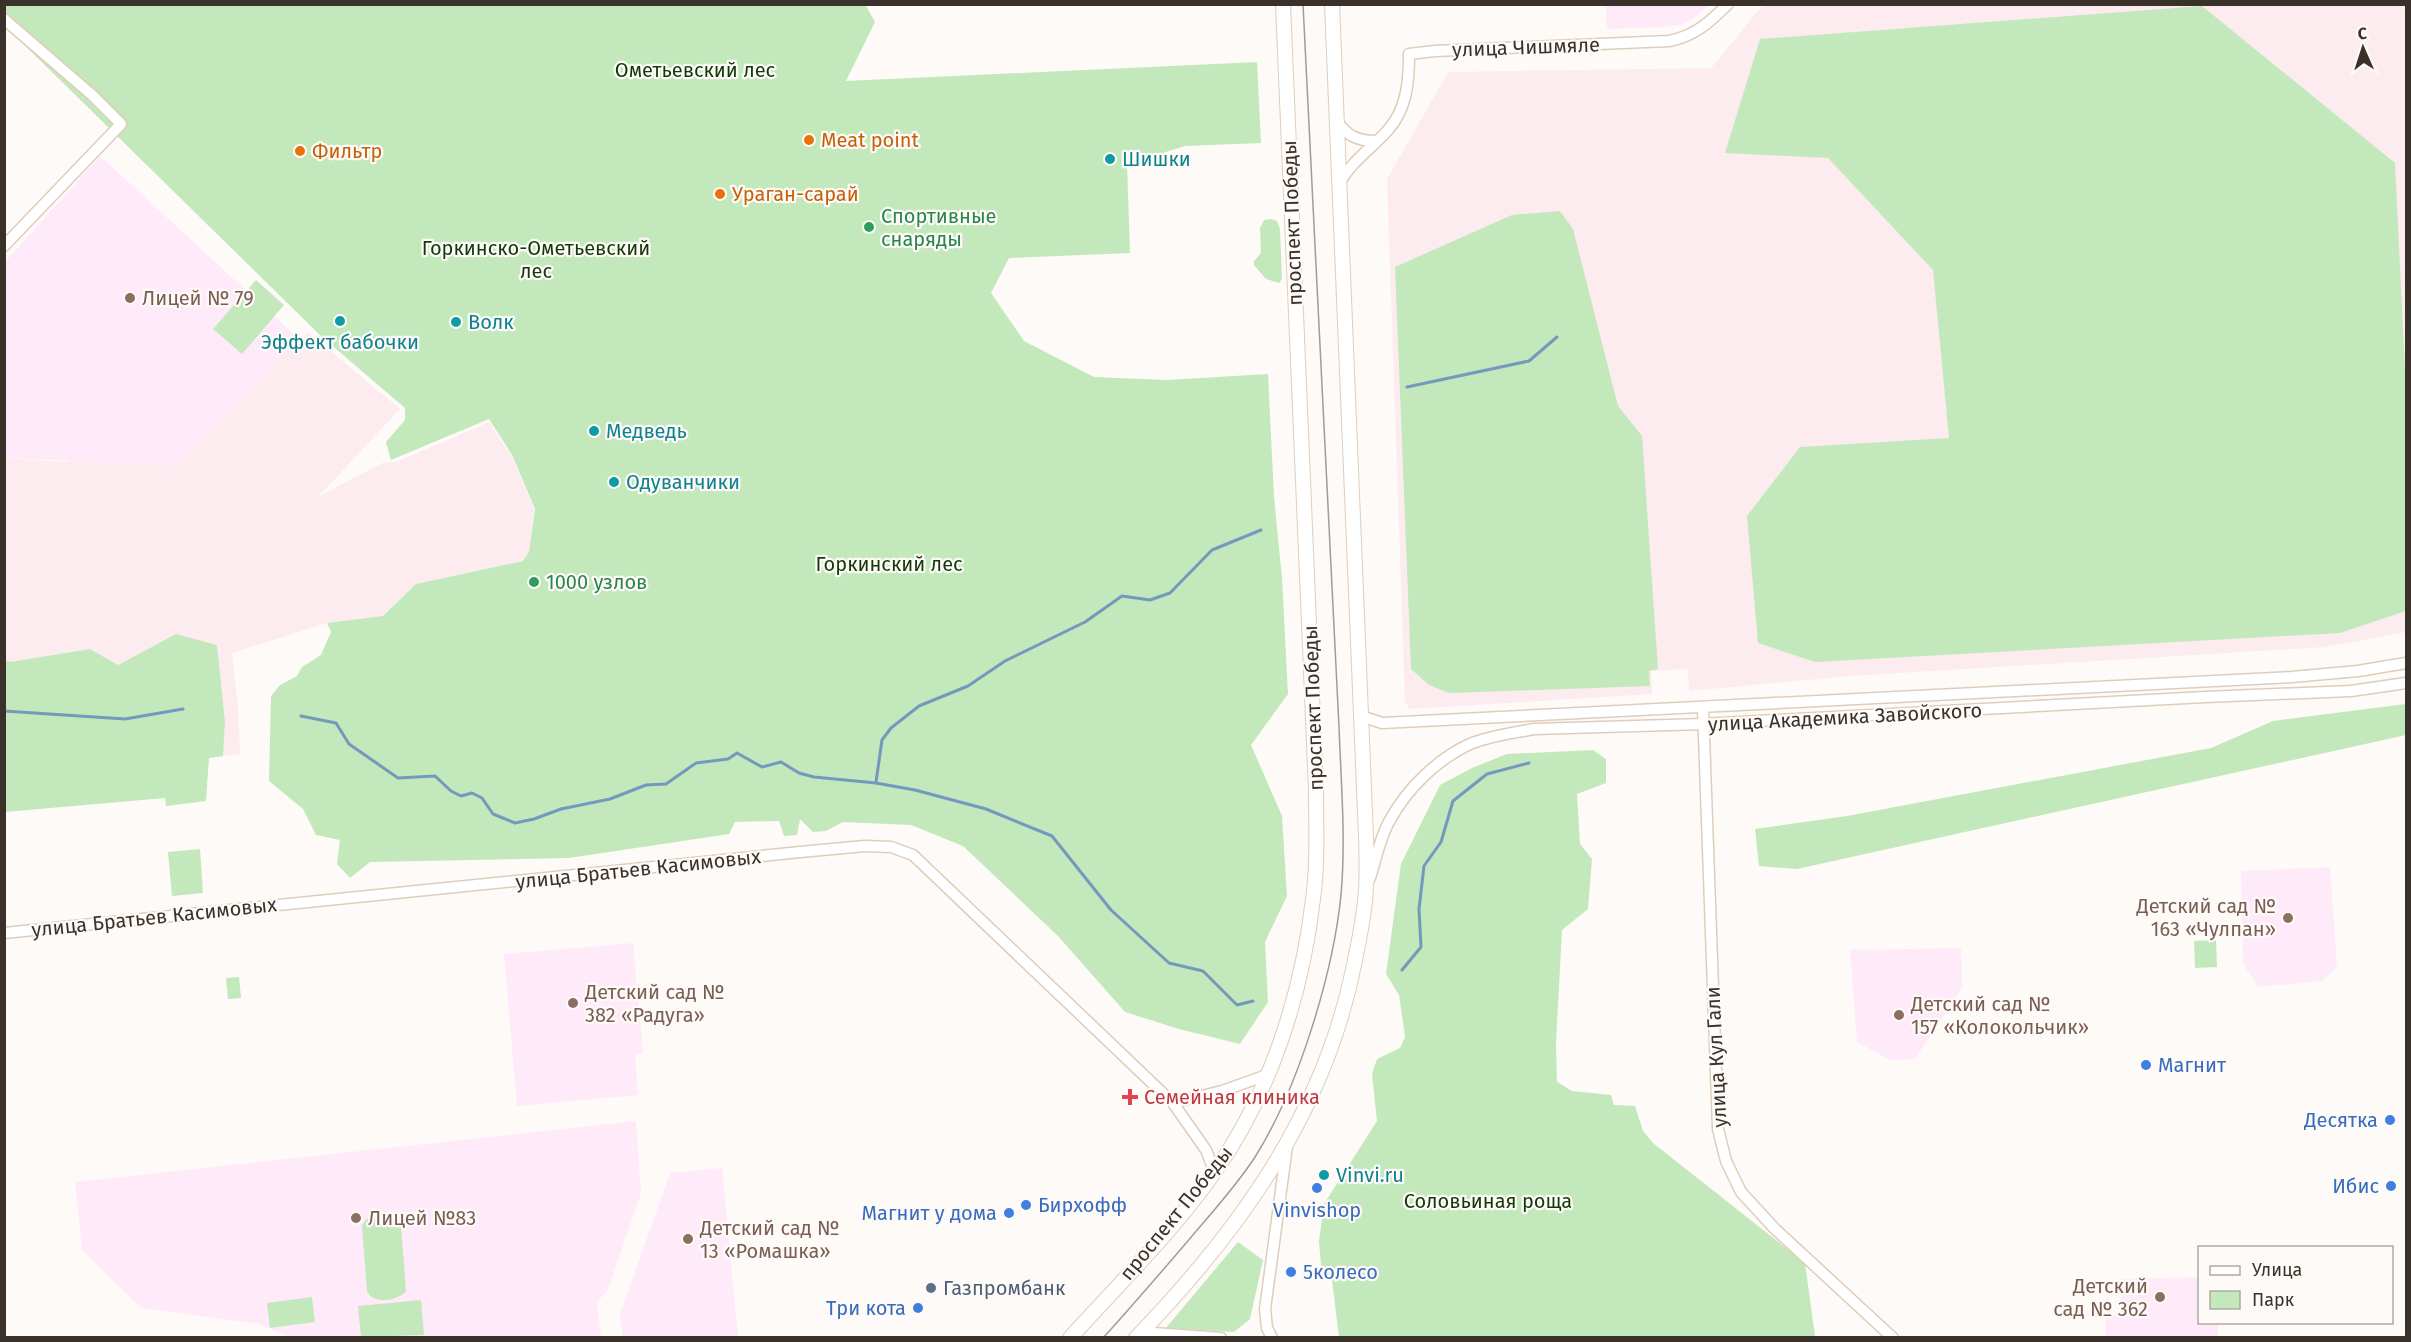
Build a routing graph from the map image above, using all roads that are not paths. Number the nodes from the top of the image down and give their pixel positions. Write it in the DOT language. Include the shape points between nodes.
graph roads {
  1 [pos="1283,4"];
  2 [pos="1332,4"];
  3 [pos="1728,4"];
  4 [pos="4,19"];
  5 [pos="1337,121"];
  6 [pos="1376,141"];
  7 [pos="1340,182"];
  8 [pos="4,246"];
  9 [pos="2406,663"];
  10 [pos="2358,671"];
  11 [pos="2406,683"];
  12 [pos="2357,690"];
  13 [pos="1703,708"];
  14 [pos="1360,716"];
  15 [pos="1703,724"];
  16 [pos="1366,890"];
  17 [pos="4,933"];
  18 [pos="1267,1075"];
  19 [pos="1173,1102"];
  20 [pos="1287,1146"];
  21 [pos="1215,1173"];
  22 [pos="1138,1335"];
  23 [pos="1070,1338"];
  24 [pos="1221,1338"];
  25 [pos="1272,1338"];
  26 [pos="1893,1338"];
  1 -- 18 [label="main road, проспект Победы" via="1316,852 1307,948 1288,1023"];
  2 -- 5 [label="main road"];
  3 -- 6 [label="street, улица Чишмяле" via="1706,26 1676,39 1409,54 1403,104"];
  4 -- 8 [label="street" via="120,124"];
  5 -- 6 [label="street" via="1344,131 1358,139"];
  5 -- 7 [label="main road"];
  6 -- 7 [label="street, улица Чишмяле" via="1356,159"];
  7 -- 14 [label="main road"];
  9 -- 10 [label="street, улица Академика Завойского"];
  10 -- 12 [label="street" via="2364,684"];
  10 -- 13 [label="street, улица Академика Завойского"];
  11 -- 12 [label="street, улица Академика Завойского"];
  12 -- 15 [label="street, улица Академика Завойского"];
  13 -- 14 [label="street, улица Академика Завойского" via="1382,723"];
  13 -- 15 [label="street, улица Кул Гали"];
  14 -- 16 [label="main road"];
  15 -- 16 [label="street, улица Академика Завойского" via="1534,729 1470,744 1436,765 1389,821"];
  15 -- 26 [label="street, улица Кул Гали" via="1718,1128 1726,1161 1741,1192 1774,1228"];
  16 -- 20 [label="main road" via="1349,990 1334,1043"];
  17 -- 19 [label="street, улица Братьев Касимовых" via="800,852 891,847 913,855"];
  18 -- 19 [label="street"];
  18 -- 21 [label="main road, проспект Победы"];
  19 -- 21 [label="street, улица Братьев Касимовых" via="1206,1150"];
  20 -- 22 [label="main road" via="1259,1192 1206,1260"];
  20 -- 25 [label="street" via="1265,1309"];
  21 -- 23 [label="main road, проспект Победы"];
  22 -- 24 [label="street"];
}
